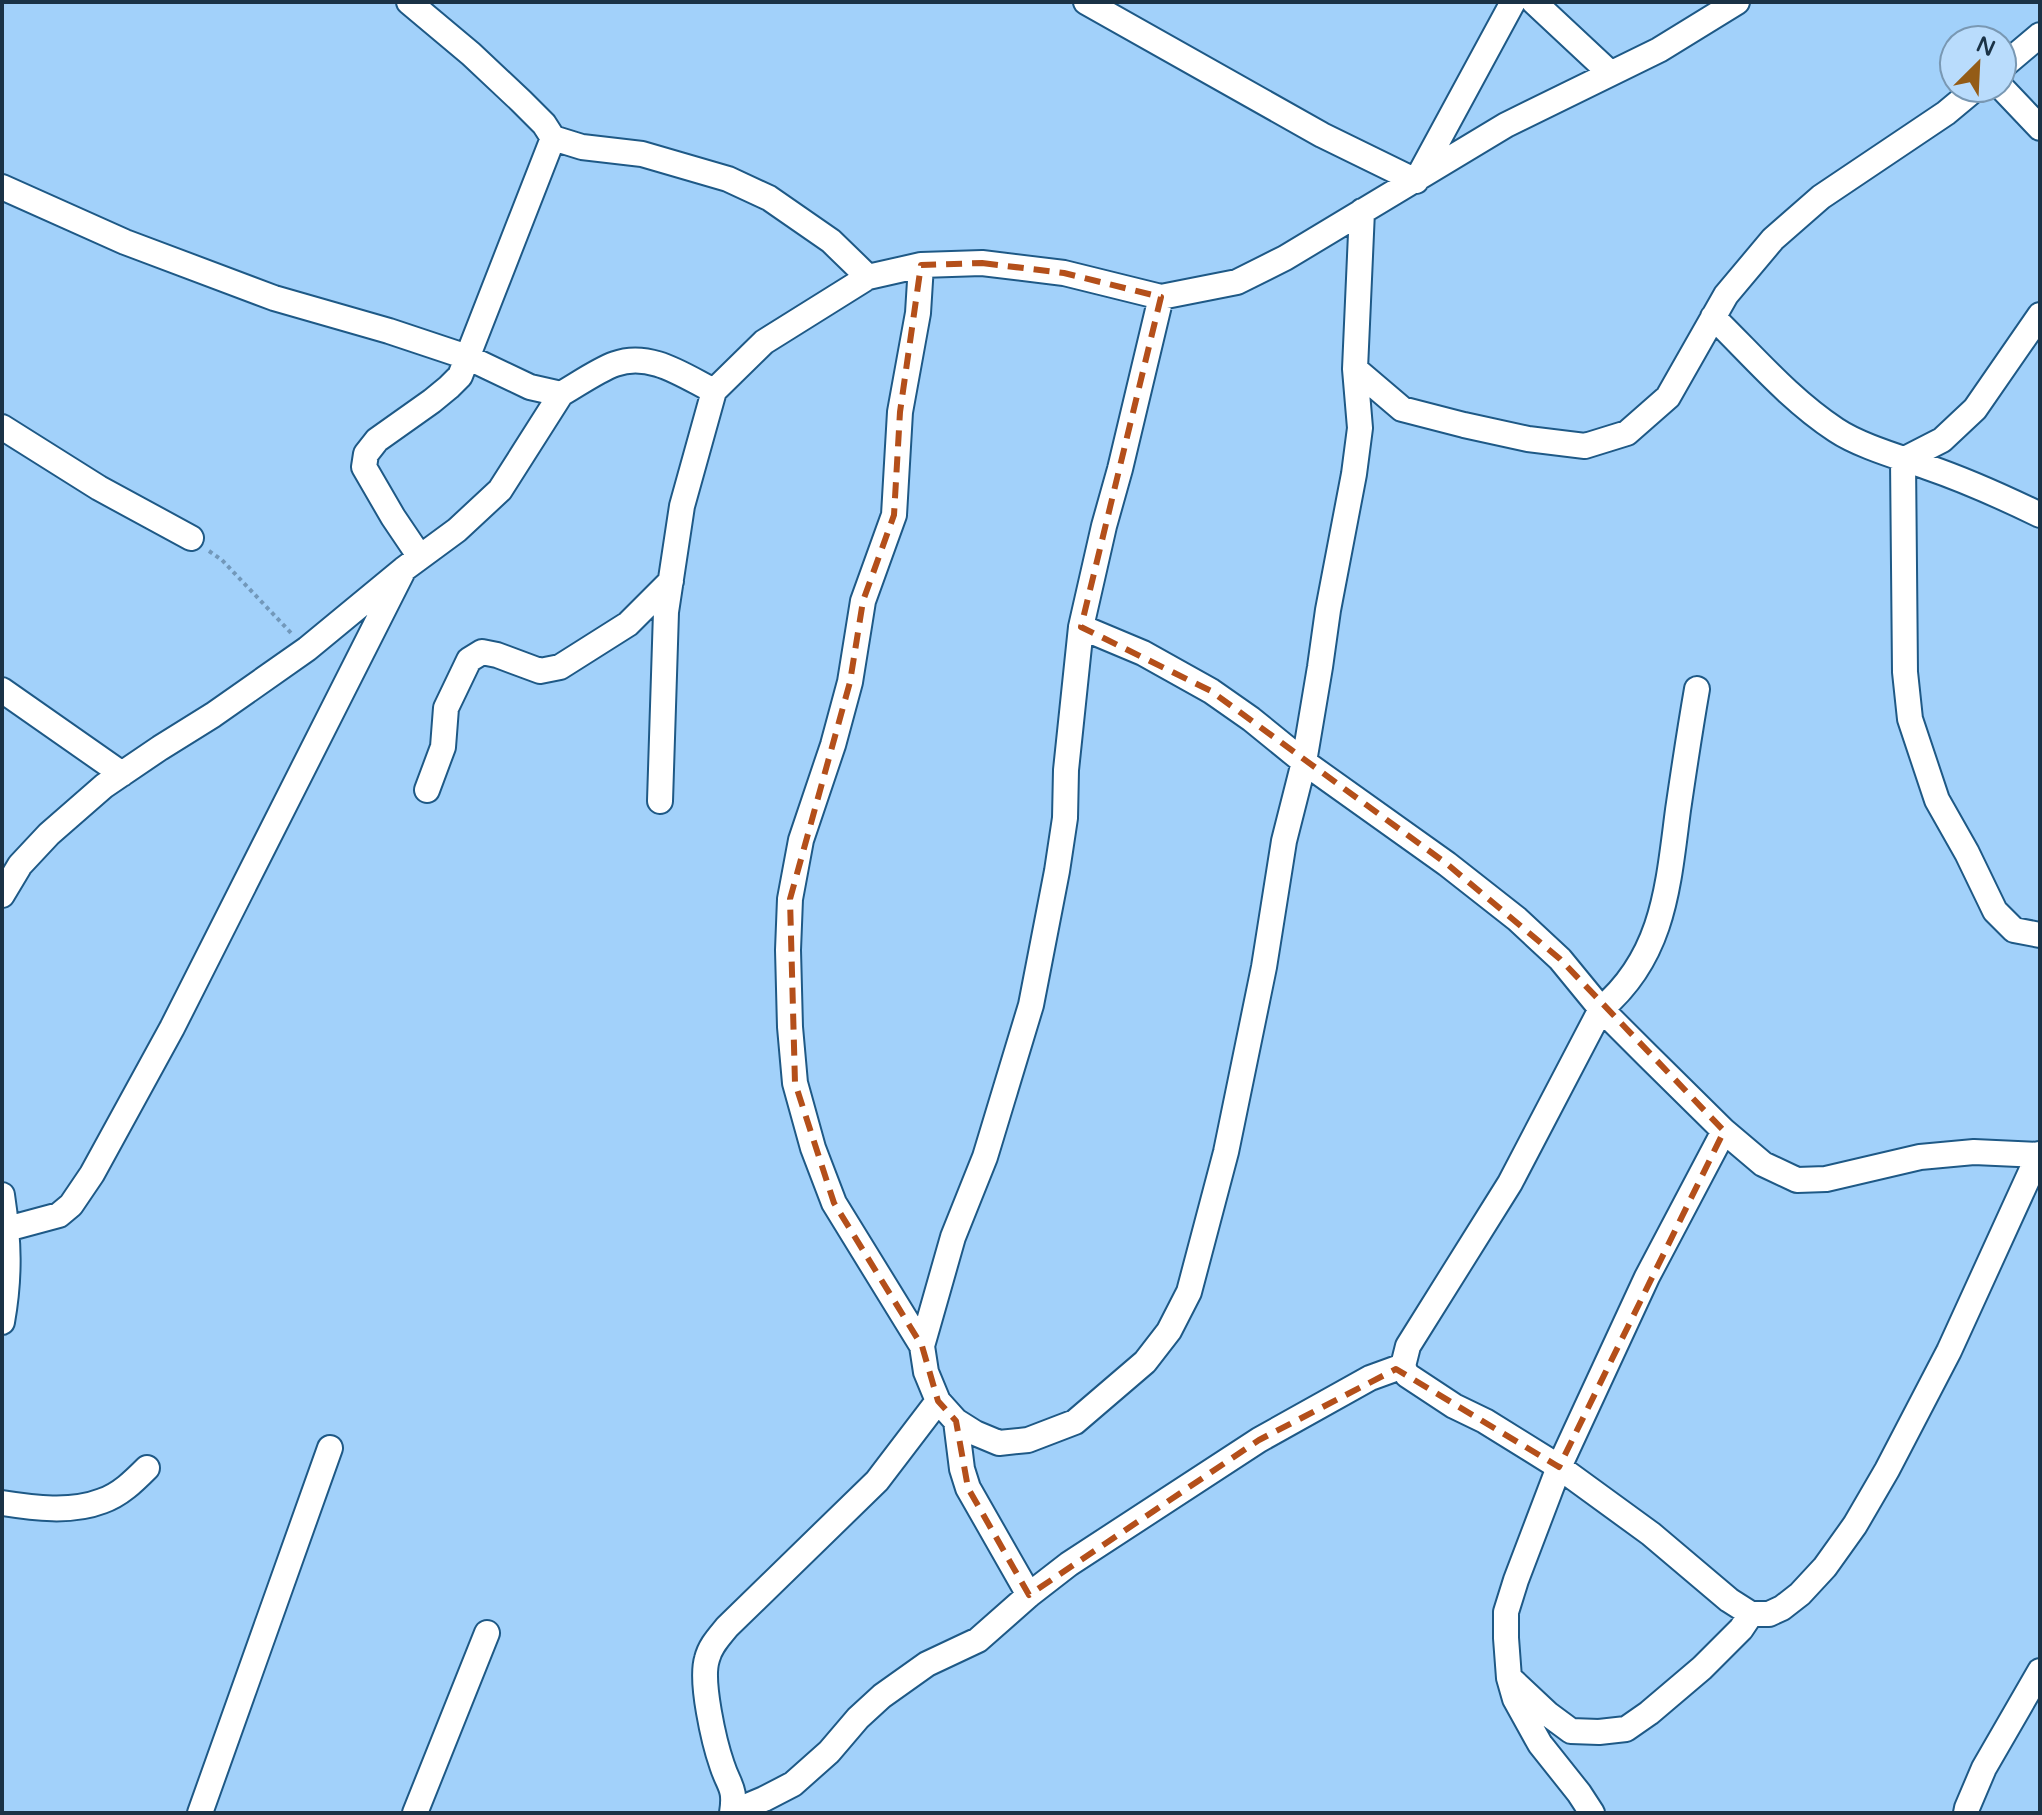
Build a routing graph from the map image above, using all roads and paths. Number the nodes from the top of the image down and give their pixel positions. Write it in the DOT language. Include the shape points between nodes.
graph roads {
  1 [pos="409,2"];
  2 [pos="1086,2"];
  3 [pos="1513,2"];
  4 [pos="1534,2"];
  5 [pos="1737,2"];
  6 [pos="2040,35"];
  7 [pos="2018,54"];
  8 [pos="1610,73"];
  9 [pos="1957,104"];
  10 [pos="2017,104"];
  11 [pos="2040,128"];
  12 [pos="553,138"];
  13 [pos="1416,181"];
  14 [pos="2,187"];
  15 [pos="1362,211"];
  16 [pos="921,265"];
  17 [pos="868,277"];
  18 [pos="1161,297"];
  19 [pos="2040,315"];
  20 [pos="1713,317"];
  21 [pos="467,357"];
  22 [pos="1355,369"];
  23 [pos="714,391"];
  24 [pos="561,394"];
  25 [pos="2,427"];
  26 [pos="1903,460"];
  27 [pos="2040,515"];
  28 [pos="191,538"];
  29 [pos="412,563"];
  30 [pos="671,581"];
  31 [pos="1081,627"];
  32 [pos="307,649"];
  33 [pos="1697,689"];
  34 [pos="2,690"];
  35 [pos="1304,762"];
  36 [pos="122,774"];
  37 [pos="427,790"];
  38 [pos="660,801"];
  39 [pos="2,895"];
  40 [pos="2040,935"];
  41 [pos="1601,1009"];
  42 [pos="1724,1131"];
  43 [pos="2040,1154"];
  44 [pos="2,1195"];
  45 [pos="7,1229"];
  46 [pos="2,1322"];
  47 [pos="922,1346"];
  48 [pos="1403,1366"];
  49 [pos="938,1401"];
  50 [pos="956,1421"];
  51 [pos="330,1448"];
  52 [pos="1559,1467"];
  53 [pos="147,1468"];
  54 [pos="2,1503"];
  55 [pos="1029,1595"];
  56 [pos="1751,1614"];
  57 [pos="487,1633"];
  58 [pos="2040,1671"];
  59 [pos="1509,1678"];
  60 [pos="1965,1811"];
  61 [pos="733,1812"];
  62 [pos="200,1813"];
  63 [pos="415,1813"];
  64 [pos="1592,1813"];
  1 -- 12 [label="street" via="521,101"];
  2 -- 13 [label="street" via="1322,135"];
  3 -- 13 [label="street"];
  4 -- 8 [label="street"];
  5 -- 8 [label="street"];
  6 -- 7 [label="street"];
  8 -- 13 [label="street" via="1506,125"];
  9 -- 20 [label="street" via="1809,207 1773,239"];
  10 -- 11 [label="street"];
  12 -- 17 [label="street" via="642,154 728,179 782,206 831,241"];
  12 -- 21 [label="street"];
  13 -- 15 [label="street"];
  14 -- 21 [label="street" via="125,242 274,298"];
  15 -- 18 [label="street" via="1237,282"];
  15 -- 22 [label="street"];
  16 -- 17 [label="street"];
  16 -- 18 [label="street" via="982,263 1051,272"];
  16 -- 47 [label="street" via="900,412 894,515 863,601 850,682 801,840 788,950 795,1083 813,1148 834,1203"];
  17 -- 23 [label="street" via="764,342"];
  18 -- 31 [label="street"];
  19 -- 26 [label="street" via="1975,409 1942,440"];
  20 -- 22 [label="street" via="1668,397 1627,433 1585,446 1528,439 1402,409"];
  20 -- 26 [label="street" via="1785,390 1827,423"];
  21 -- 24 [label="street" via="530,387"];
  21 -- 29 [label="street" via="449,387 390,429 366,454 364,467"];
  22 -- 35 [label="street" via="1360,428"];
  23 -- 24 [label="street" via="664,365 637,359 614,364"];
  23 -- 30 [label="street" via="682,506"];
  24 -- 29 [label="street" via="500,490"];
  25 -- 28 [label="street"];
  26 -- 27 [label="street"];
  26 -- 40 [label="street" via="1910,719 1937,800 1995,911 2014,930"];
  28 -- 32 [label="path" via="222,560"];
  29 -- 32 [label="street"];
  29 -- 45 [label="street" via="92,1174 59,1215"];
  30 -- 37 [label="street" via="628,624 560,667 540,671 482,652 469,660 446,708 443,747"];
  30 -- 38 [label="street"];
  31 -- 35 [label="street" via="1192,680"];
  31 -- 47 [label="street" via="1065,818 1031,1005"];
  32 -- 36 [label="street"];
  33 -- 41 [label="street" via="1662,912 1637,971"];
  34 -- 36 [label="street"];
  35 -- 41 [label="street" via="1517,919 1560,959"];
  35 -- 50 [label="street" via="1284,841 1226,1152 1189,1292 1169,1331 1145,1362 1075,1422 1028,1440 999,1443"];
  36 -- 39 [label="street" via="49,834 20,865"];
  41 -- 42 [label="street"];
  41 -- 48 [label="street" via="1510,1183 1408,1346"];
  42 -- 43 [label="street" via="1763,1164 1797,1180 1826,1179 1920,1157"];
  42 -- 52 [label="street" via="1647,1277"];
  43 -- 56 [label="street" via="1949,1351 1855,1525 1800,1594 1769,1614"];
  44 -- 45 [label="street"];
  45 -- 46 [label="street" via="9,1270"];
  47 -- 49 [label="street"];
  48 -- 52 [label="street" via="1430,1391"];
  48 -- 55 [label="street" via="1370,1378 1259,1440"];
  49 -- 50 [label="street"];
  49 -- 61 [label="street" via="877,1481 727,1627 706,1660 710,1717 734,1790"];
  50 -- 55 [label="street" via="968,1488"];
  51 -- 62 [label="street"];
  52 -- 56 [label="street"];
  52 -- 59 [label="street" via="1506,1612"];
  53 -- 54 [label="street" via="103,1501 73,1508"];
  55 -- 61 [label="street" via="978,1640 927,1664 882,1696 793,1784"];
  56 -- 59 [label="street" via="1702,1668 1626,1729 1571,1731"];
  57 -- 63 [label="street"];
  58 -- 60 [label="street"];
  59 -- 64 [label="street" via="1540,1744"];
}
